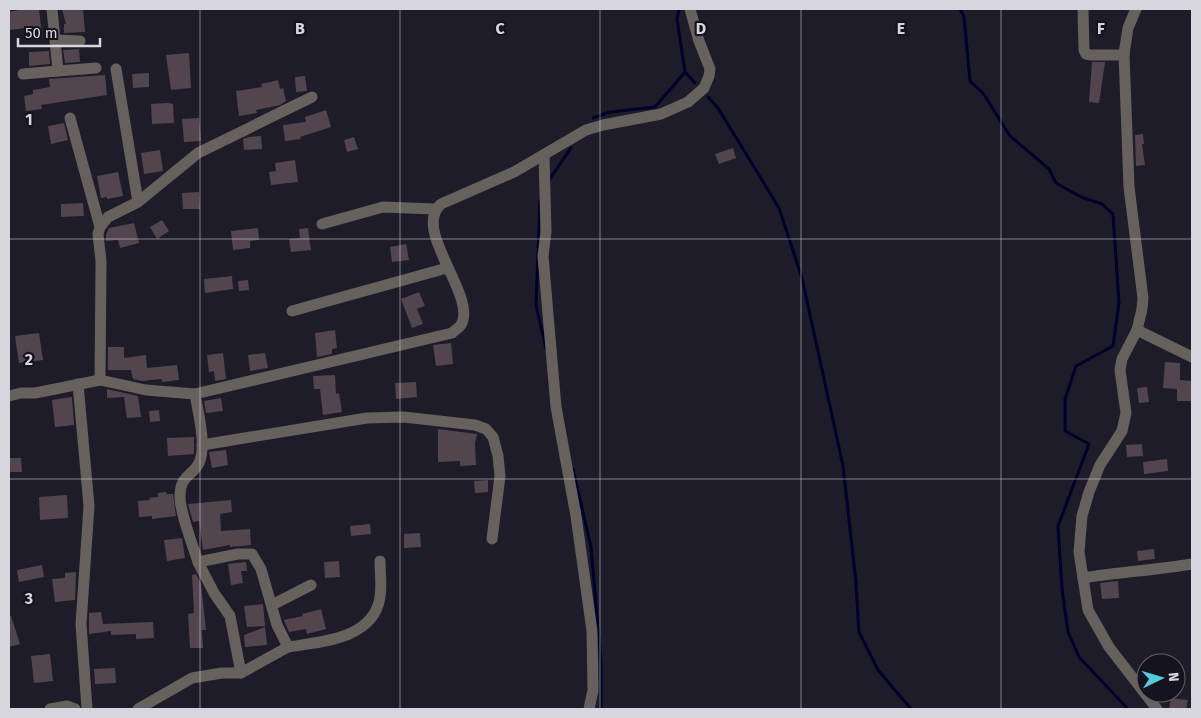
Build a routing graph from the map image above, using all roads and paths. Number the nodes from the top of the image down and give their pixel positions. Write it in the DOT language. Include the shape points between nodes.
graph roads {
  1 [pos="52,9"];
  2 [pos="690,9"];
  3 [pos="1083,9"];
  4 [pos="1136,9"];
  5 [pos="56,40"];
  6 [pos="80,41"];
  7 [pos="1124,54"];
  8 [pos="96,68"];
  9 [pos="116,69"];
  10 [pos="58,71"];
  11 [pos="23,74"];
  12 [pos="312,97"];
  13 [pos="70,118"];
  14 [pos="544,155"];
  15 [pos="138,202"];
  16 [pos="435,209"];
  17 [pos="322,224"];
  18 [pos="100,227"];
  19 [pos="448,268"];
  20 [pos="292,311"];
  21 [pos="1137,330"];
  22 [pos="1192,357"];
  23 [pos="100,380"];
  24 [pos="78,384"];
  25 [pos="195,394"];
  26 [pos="9,396"];
  27 [pos="202,445"];
  28 [pos="492,539"];
  29 [pos="380,561"];
  30 [pos="198,562"];
  31 [pos="1192,564"];
  32 [pos="1083,578"];
  33 [pos="311,585"];
  34 [pos="272,605"];
  35 [pos="288,647"];
  36 [pos="241,673"];
  37 [pos="53,709"];
  38 [pos="75,709"];
  39 [pos="87,709"];
  40 [pos="138,709"];
  41 [pos="589,709"];
  42 [pos="1157,709"];
  1 -- 5 [label="street"];
  2 -- 14 [label="street" via="698,41 710,69 704,88 673,110 595,126"];
  3 -- 7 [label="street" via="1086,54"];
  4 -- 7 [label="street" via="1128,28"];
  5 -- 6 [label="street"];
  5 -- 10 [label="street"];
  7 -- 21 [label="street" via="1129,187 1143,298"];
  8 -- 10 [label="street"];
  9 -- 15 [label="street"];
  10 -- 11 [label="street"];
  12 -- 15 [label="street" via="198,153"];
  13 -- 18 [label="street"];
  14 -- 16 [label="street"];
  14 -- 41 [label="street" via="546,232 543,256 556,406 592,631 593,690"];
  15 -- 18 [label="street" via="108,217"];
  16 -- 17 [label="street" via="383,207"];
  16 -- 19 [label="street" via="432,221"];
  18 -- 23 [label="street"];
  19 -- 20 [label="street"];
  19 -- 25 [label="street" via="463,305 463,320 452,333"];
  21 -- 22 [label="street"];
  21 -- 32 [label="street" via="1120,370 1126,413 1122,431 1100,465 1082,516 1079,552"];
  23 -- 24 [label="street"];
  23 -- 25 [label="street" via="146,390"];
  24 -- 26 [label="street"];
  24 -- 39 [label="street" via="89,506 80,624"];
  25 -- 27 [label="street"];
  27 -- 28 [label="street" via="367,418 404,417 475,425 486,429 493,437 498,456 500,476"];
  27 -- 30 [label="street" via="199,462 183,479 180,496"];
  29 -- 35 [label="street" via="380,597 374,615 361,628 334,640"];
  30 -- 34 [label="street" via="252,554 261,569"];
  30 -- 36 [label="street" via="230,616"];
  31 -- 32 [label="street"];
  32 -- 42 [label="street" via="1088,610 1109,647"];
  33 -- 34 [label="street"];
  34 -- 35 [label="street"];
  35 -- 36 [label="street"];
  36 -- 40 [label="street" via="192,678"];
  37 -- 38 [label="street" via="66,706"];
}
